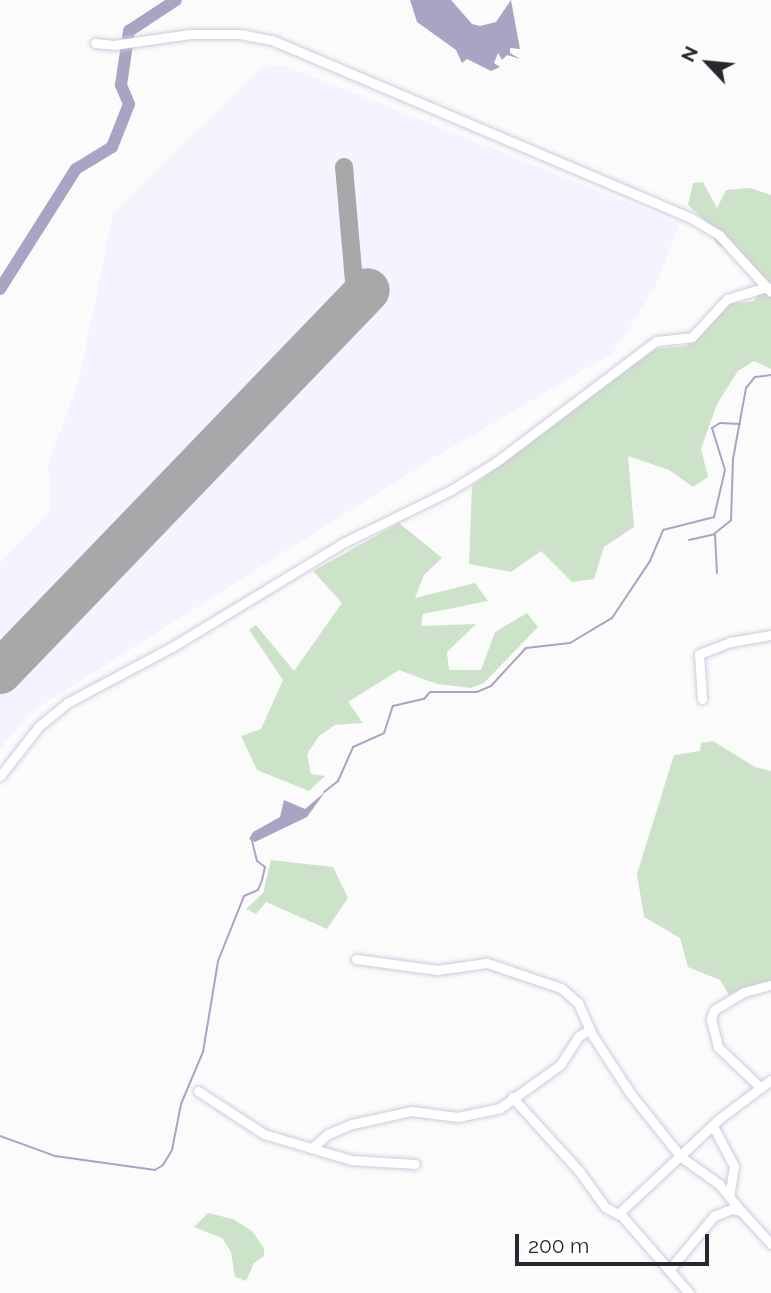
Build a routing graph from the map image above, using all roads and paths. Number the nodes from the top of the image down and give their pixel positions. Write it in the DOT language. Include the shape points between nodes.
graph roads {
  1 [pos="95,43"];
  2 [pos="769,290"];
  3 [pos="771,635"];
  4 [pos="702,699"];
  5 [pos="0,776"];
  6 [pos="356,959"];
  7 [pos="771,985"];
  8 [pos="590,1029"];
  9 [pos="771,1080"];
  10 [pos="761,1088"];
  11 [pos="198,1091"];
  12 [pos="512,1097"];
  13 [pos="714,1128"];
  14 [pos="312,1148"];
  15 [pos="681,1157"];
  16 [pos="415,1164"];
  17 [pos="729,1197"];
  18 [pos="741,1211"];
  19 [pos="618,1214"];
  20 [pos="771,1244"];
  21 [pos="669,1270"];
  22 [pos="689,1293"];
  1 -- 2 [label="street" via="240,34 272,40 359,81 691,218 719,235"];
  2 -- 5 [label="street" via="727,299 692,337 656,341 496,462 451,490 343,543 172,647 67,703 39,726"];
  3 -- 4 [label="street" via="730,642 699,654"];
  6 -- 8 [label="street" via="437,970 486,963 531,976 561,988 578,1003"];
  7 -- 10 [label="street" via="744,992 714,1010 711,1019 718,1047"];
  8 -- 12 [label="street" via="579,1036 559,1065"];
  8 -- 15 [label="street" via="630,1093"];
  9 -- 10 [label="street"];
  10 -- 13 [label="street"];
  11 -- 14 [label="street" via="264,1134"];
  12 -- 14 [label="street" via="499,1108 458,1117 411,1111 352,1124 328,1134"];
  12 -- 19 [label="street" via="605,1207"];
  13 -- 15 [label="street"];
  13 -- 17 [label="street" via="734,1166"];
  14 -- 16 [label="street" via="351,1160"];
  15 -- 17 [label="street" via="719,1184"];
  15 -- 19 [label="street"];
  17 -- 18 [label="street"];
  18 -- 20 [label="street"];
  18 -- 21 [label="street" via="731,1209 713,1216"];
  19 -- 21 [label="street"];
  21 -- 22 [label="street"];
}
